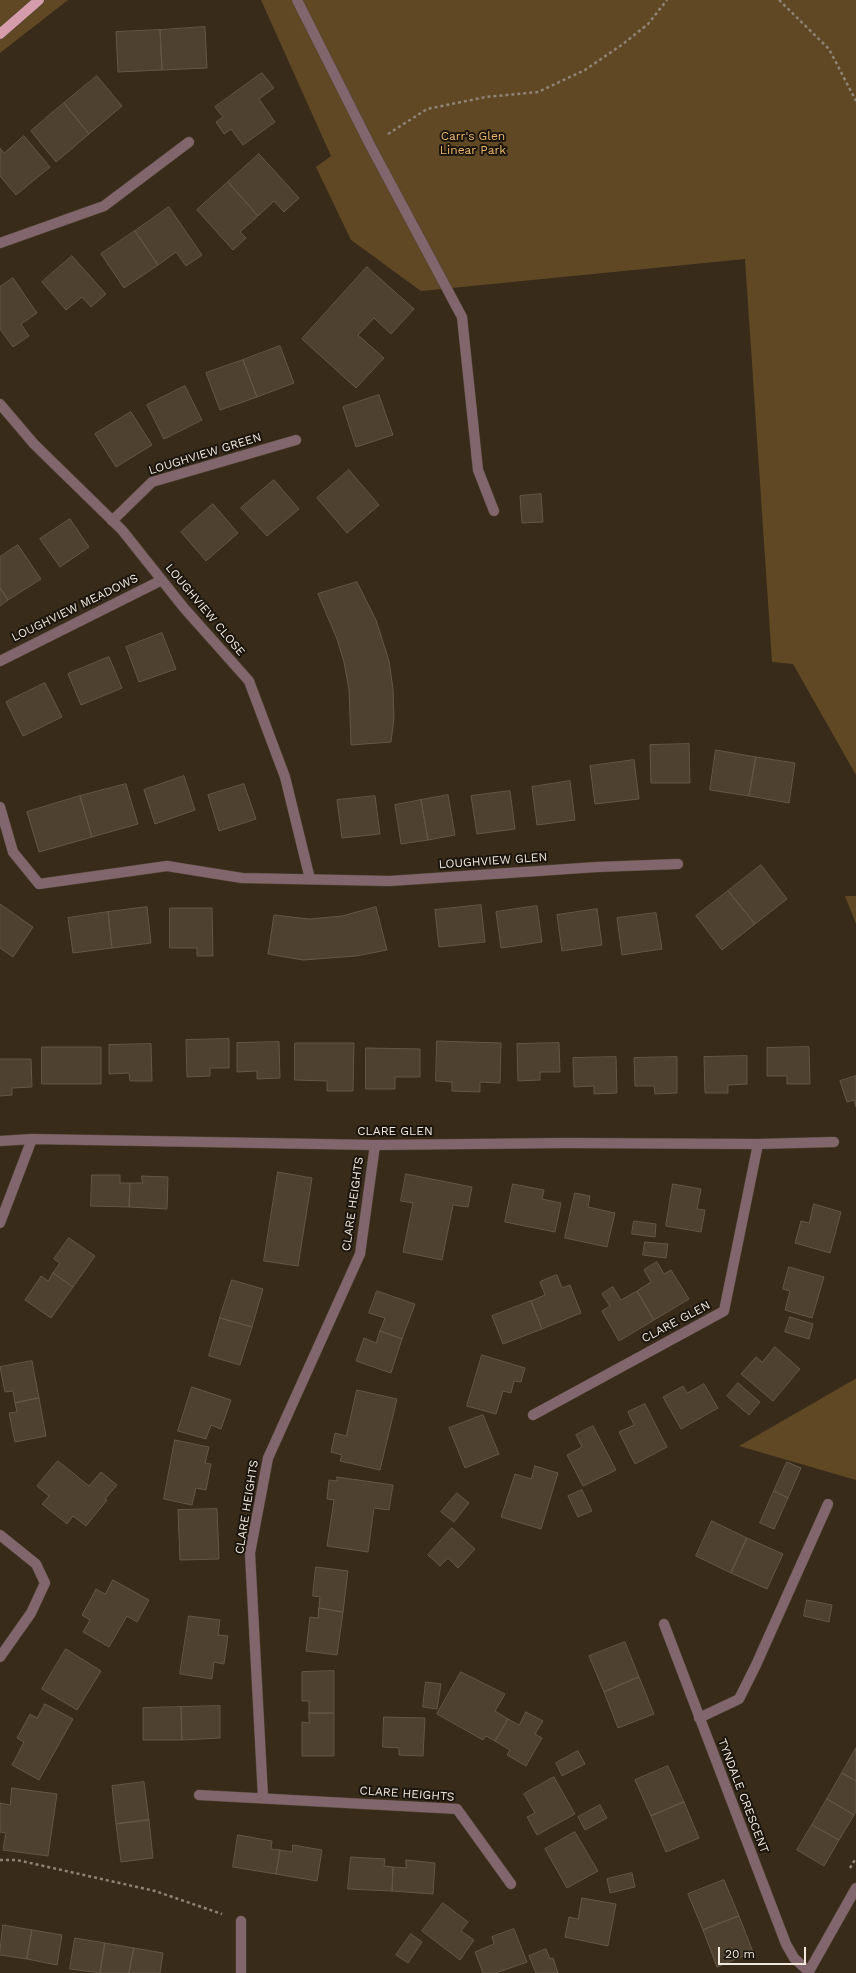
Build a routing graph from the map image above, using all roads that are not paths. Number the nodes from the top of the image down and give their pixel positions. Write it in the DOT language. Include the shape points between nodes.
graph roads {
  1 [pos="39,0"];
  2 [pos="297,0"];
  3 [pos="0,34"];
  4 [pos="189,142"];
  5 [pos="0,243"];
  6 [pos="0,404"];
  7 [pos="296,440"];
  8 [pos="494,511"];
  9 [pos="112,521"];
  10 [pos="162,580"];
  11 [pos="0,660"];
  12 [pos="0,807"];
  13 [pos="678,864"];
  14 [pos="310,879"];
  15 [pos="32,1139"];
  16 [pos="0,1141"];
  17 [pos="834,1142"];
  18 [pos="758,1144"];
  19 [pos="375,1145"];
  20 [pos="0,1223"];
  21 [pos="533,1415"];
  22 [pos="828,1504"];
  23 [pos="0,1536"];
  24 [pos="664,1624"];
  25 [pos="0,1657"];
  26 [pos="699,1718"];
  27 [pos="199,1795"];
  28 [pos="262,1797"];
  29 [pos="511,1884"];
  30 [pos="856,1888"];
  31 [pos="241,1920"];
  32 [pos="809,1972"];
  33 [pos="241,1973"];
  1 -- 3 [label="main road"];
  2 -- 8 [label="street" via="370,145 462,317 478,470"];
  4 -- 5 [label="street" via="104,206"];
  6 -- 9 [label="street, LOUGHVIEW CLOSE" via="34,444"];
  7 -- 9 [label="street, LOUGHVIEW GREEN" via="152,482"];
  9 -- 10 [label="street, LOUGHVIEW CLOSE"];
  10 -- 11 [label="street, LOUGHVIEW MEADOWS"];
  10 -- 14 [label="street, LOUGHVIEW CLOSE" via="249,680 285,777"];
  12 -- 14 [label="street" via="13,852 39,884 167,866 242,878"];
  13 -- 14 [label="street, LOUGHVIEW GLEN" via="390,881"];
  15 -- 16 [label="street, CLARE GLEN"];
  15 -- 19 [label="street, CLARE GLEN"];
  15 -- 20 [label="street"];
  17 -- 18 [label="street, CLARE GLEN"];
  18 -- 19 [label="street, CLARE GLEN"];
  18 -- 21 [label="street, CLARE GLEN" via="724,1311"];
  19 -- 28 [label="street, CLARE HEIGHTS" via="360,1254 268,1458 250,1553"];
  22 -- 26 [label="street" via="739,1699"];
  23 -- 25 [label="street" via="36,1564 44,1583 31,1613"];
  24 -- 26 [label="street, TYNDALE CRESCENT"];
  26 -- 32 [label="street, TYNDALE CRESCENT" via="786,1944 794,1958"];
  27 -- 28 [label="street, CLARE HEIGHTS"];
  28 -- 29 [label="street, CLARE HEIGHTS" via="457,1809"];
  30 -- 32 [label="street"];
  31 -- 33 [label="street"];
}
